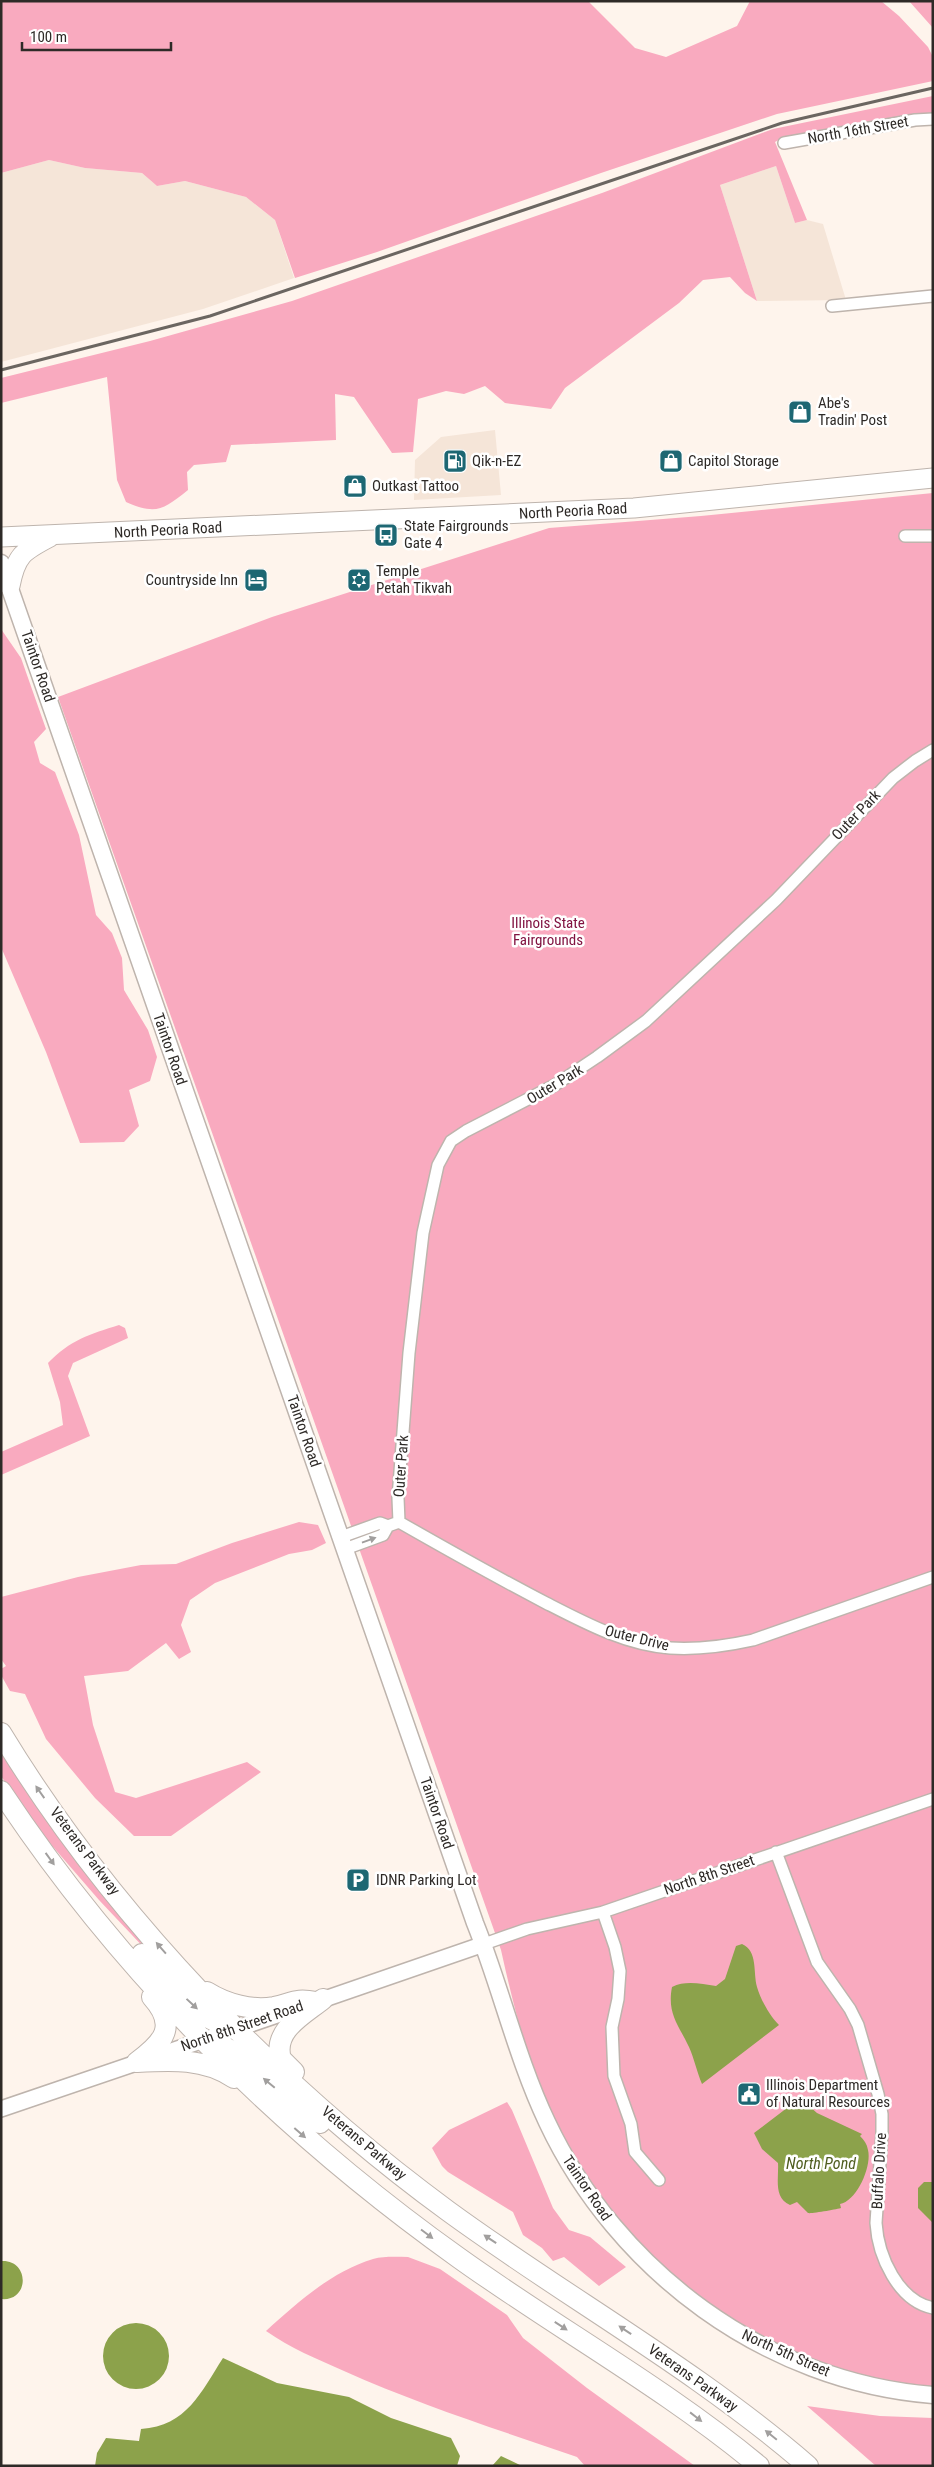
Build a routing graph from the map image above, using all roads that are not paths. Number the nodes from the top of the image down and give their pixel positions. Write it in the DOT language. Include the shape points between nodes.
graph roads {
  1 [pos="933,119"];
  2 [pos="784,143"];
  3 [pos="933,296"];
  4 [pos="832,306"];
  5 [pos="933,478"];
  6 [pos="54,535"];
  7 [pos="905,536"];
  8 [pos="933,536"];
  9 [pos="1,537"];
  10 [pos="1,563"];
  11 [pos="10,586"];
  12 [pos="933,750"];
  13 [pos="394,1524"];
  14 [pos="343,1543"];
  15 [pos="933,1577"];
  16 [pos="1,1733"];
  17 [pos="1,1790"];
  18 [pos="933,1799"];
  19 [pos="776,1852"];
  20 [pos="76,1894"];
  21 [pos="603,1912"];
  22 [pos="484,1944"];
  23 [pos="193,1984"];
  24 [pos="319,2000"];
  25 [pos="236,2028"];
  26 [pos="203,2039"];
  27 [pos="137,2062"];
  28 [pos="265,2100"];
  29 [pos="1,2108"];
  30 [pos="382,2160"];
  31 [pos="659,2180"];
  32 [pos="408,2181"];
  33 [pos="656,2272"];
  34 [pos="933,2308"];
  35 [pos="933,2395"];
  36 [pos="759,2466"];
  37 [pos="808,2466"];
  1 -- 2 [label="street, North 16th Street"];
  3 -- 4 [label="street"];
  5 -- 6 [label="main road, North Peoria Road" via="634,508"];
  6 -- 9 [label="main road, North Peoria Road"];
  6 -- 11 [label="main road" via="20,555 13,567"];
  7 -- 8 [label="street"];
  10 -- 11 [label="main road, Taintor Road"];
  11 -- 14 [label="main road, Taintor Road"];
  12 -- 13 [label="street, Outer Park" via="893,778 776,900 692,980 631,1032 555,1085 466,1130 452,1141 438,1165 423,1233"];
  13 -- 14 [label="street" via="383,1535"];
  13 -- 15 [label="street, Outer Drive" via="589,1625 669,1648 704,1648 753,1640"];
  14 -- 22 [label="main road, Taintor Road"];
  23 -- 16 [label="highway, Veterans Parkway, one-way" via="97,1870"];
  17 -- 20 [label="highway, Veterans Parkway, one-way"];
  18 -- 19 [label="street, North 8th Street"];
  19 -- 21 [label="street, North 8th Street"];
  19 -- 34 [label="street, Buffalo Drive" via="817,1962 858,2024 878,2094 882,2133 876,2223 883,2258 915,2301"];
  20 -- 25 [label="highway, one-way" via="83,1890 205,2016 223,2026"];
  20 -- 26 [label="highway, Veterans Parkway" via="131,1961"];
  20 -- 27 [label="highway" via="92,1926 164,2013 166,2026 162,2039"];
  21 -- 22 [label="street, North 8th Street" via="527,1929"];
  21 -- 31 [label="street" via="620,1972 612,2027 614,2076 631,2124 635,2152"];
  22 -- 24 [label="street, North 8th Street Road"];
  22 -- 33 [label="main road, Taintor Road" via="538,2099 556,2140 583,2186 617,2232"];
  23 -- 24 [label="highway" via="225,2002 245,2006 274,2007 300,1999"];
  23 -- 25 [label="highway, Veterans Parkway"];
  24 -- 25 [label="street, North 8th Street Road"];
  24 -- 30 [label="highway" via="286,2030 280,2046 281,2058 365,2136"];
  25 -- 26 [label="street, North 8th Street Road"];
  25 -- 30 [label="highway, Veterans Parkway"];
  26 -- 27 [label="street, North 8th Street Road"];
  26 -- 28 [label="highway, Veterans Parkway"];
  32 -- 26 [label="highway, one-way" via="389,2175 364,2157 235,2053"];
  27 -- 28 [label="highway" via="170,2060 202,2064 226,2072"];
  27 -- 29 [label="street, North 8th Street Road"];
  28 -- 36 [label="highway, Veterans Parkway, one-way" via="335,2163 452,2253 684,2407"];
  30 -- 32 [label="highway, Veterans Parkway"];
  37 -- 32 [label="highway, Veterans Parkway, one-way" via="712,2389"];
  33 -- 35 [label="main road, North 5th Street" via="729,2327 806,2366 851,2380"];
}
